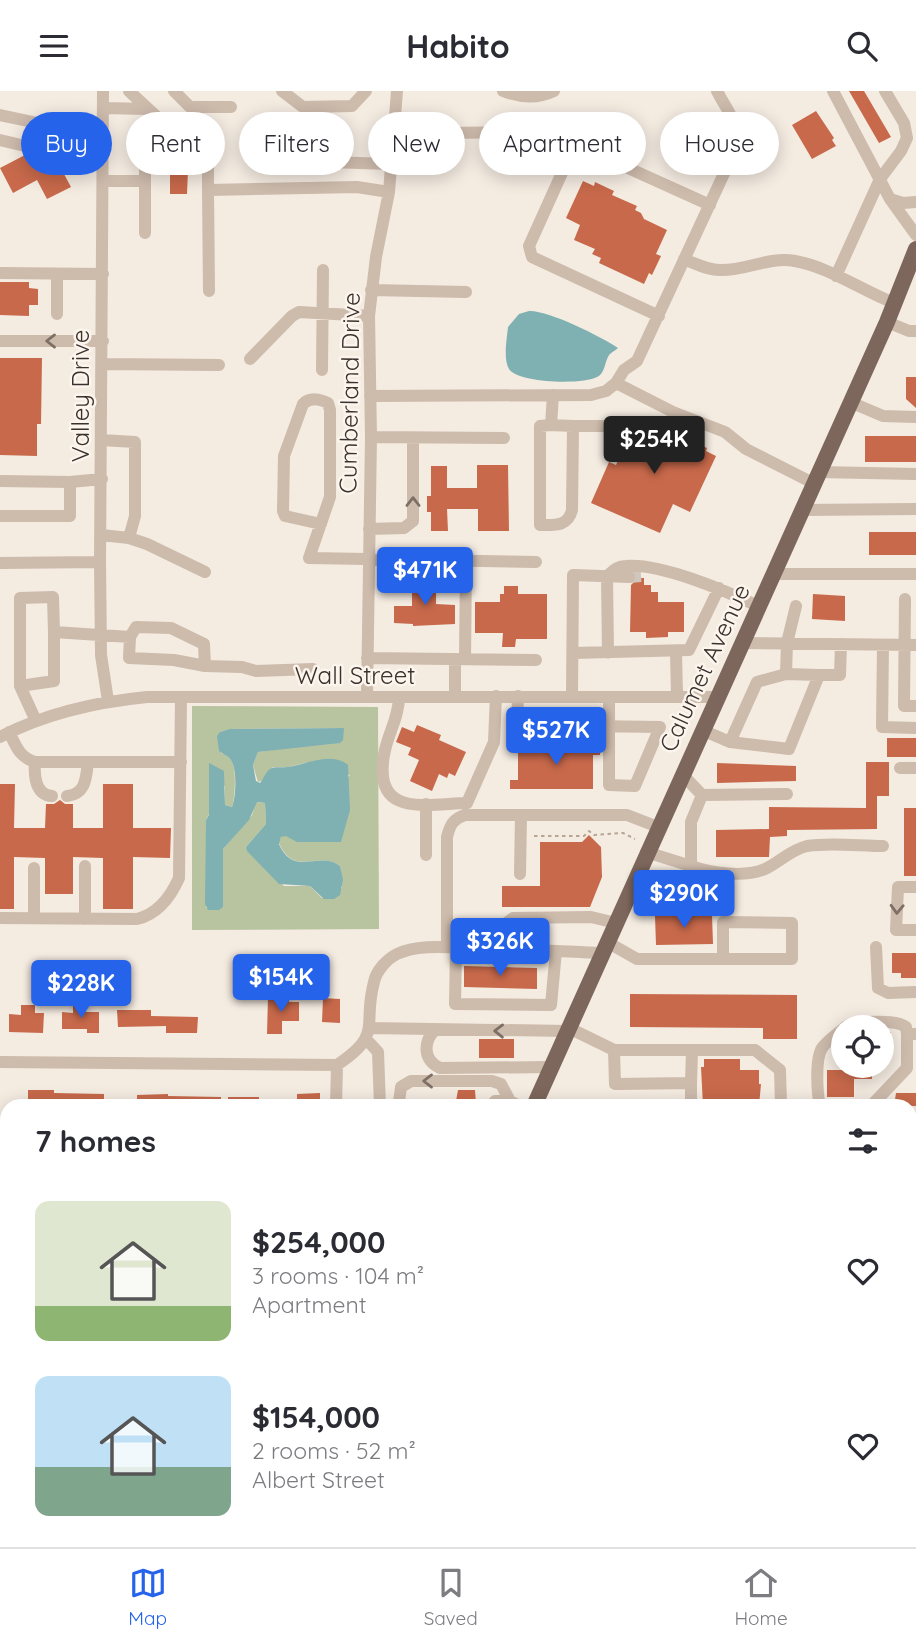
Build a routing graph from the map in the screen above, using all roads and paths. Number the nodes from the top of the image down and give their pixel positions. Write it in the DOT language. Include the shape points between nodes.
graph roads {
  1 [pos="103,91"];
  2 [pos="129,91"];
  3 [pos="174,91"];
  4 [pos="282,91"];
  5 [pos="366,91"];
  6 [pos="397,91"];
  7 [pos="503,91"];
  8 [pos="554,91"];
  9 [pos="718,91"];
  10 [pos="833,91"];
  11 [pos="885,91"];
  12 [pos="231,107"];
  13 [pos="103,108"];
  14 [pos="103,112"];
  15 [pos="396,112"];
  16 [pos="0,114"];
  17 [pos="21,119"];
  18 [pos="0,140"];
  19 [pos="21,145"];
  20 [pos="103,175"];
  21 [pos="145,175"];
  22 [pos="208,175"];
  23 [pos="390,175"];
  24 [pos="880,179"];
  25 [pos="103,181"];
  26 [pos="145,181"];
  27 [pos="208,190"];
  28 [pos="389,192"];
  29 [pos="890,199"];
  30 [pos="916,202"];
  31 [pos="710,205"];
  32 [pos="145,233"];
  33 [pos="916,235"];
  34 [pos="916,250"];
  35 [pos="684,259"];
  36 [pos="323,270"];
  37 [pos="0,273"];
  38 [pos="57,274"];
  39 [pos="103,274"];
  40 [pos="836,276"];
  41 [pos="371,290"];
  42 [pos="209,291"];
  43 [pos="466,292"];
  44 [pos="894,303"];
  45 [pos="323,313"];
  46 [pos="57,314"];
  47 [pos="369,316"];
  48 [pos="659,316"];
  49 [pos="887,322"];
  50 [pos="916,331"];
  51 [pos="0,341"];
  52 [pos="103,341"];
  53 [pos="250,359"];
  54 [pos="103,364"];
  55 [pos="219,365"];
  56 [pos="323,370"];
  57 [pos="616,383"];
  58 [pos="553,395"];
  59 [pos="370,396"];
  60 [pos="850,402"];
  61 [pos="916,417"];
  62 [pos="551,425"];
  63 [pos="573,426"];
  64 [pos="615,426"];
  65 [pos="370,437"];
  66 [pos="413,438"];
  67 [pos="504,438"];
  68 [pos="102,440"];
  69 [pos="916,474"];
  70 [pos="815,477"];
  71 [pos="102,479"];
  72 [pos="0,481"];
  73 [pos="70,482"];
  74 [pos="916,509"];
  75 [pos="801,510"];
  76 [pos="0,516"];
  77 [pos="321,524"];
  78 [pos="369,529"];
  79 [pos="101,535"];
  80 [pos="129,538"];
  81 [pos="309,558"];
  82 [pos="369,561"];
  83 [pos="100,562"];
  84 [pos="466,562"];
  85 [pos="536,562"];
  86 [pos="0,563"];
  87 [pos="304,571"];
  88 [pos="205,572"];
  89 [pos="773,574"];
  90 [pos="916,574"];
  91 [pos="607,576"];
  92 [pos="684,577"];
  93 [pos="719,588"];
  94 [pos="905,599"];
  95 [pos="758,606"];
  96 [pos="796,606"];
  97 [pos="54,632"];
  98 [pos="101,636"];
  99 [pos="130,637"];
  100 [pos="741,643"];
  101 [pos="787,643"];
  102 [pos="841,644"];
  103 [pos="883,645"];
  104 [pos="910,645"];
  105 [pos="676,652"];
  106 [pos="573,653"];
  107 [pos="608,653"];
  108 [pos="368,658"];
  109 [pos="460,659"];
  110 [pos="537,660"];
  111 [pos="205,666"];
  112 [pos="313,669"];
  113 [pos="256,671"];
  114 [pos="786,674"];
  115 [pos="818,675"];
  116 [pos="20,686"];
  117 [pos="181,697"];
  118 [pos="257,697"];
  119 [pos="367,697"];
  120 [pos="399,697"];
  121 [pos="455,697"];
  122 [pos="496,697"];
  123 [pos="518,697"];
  124 [pos="572,697"];
  125 [pos="610,697"];
  126 [pos="677,697"];
  127 [pos="717,697"];
  128 [pos="108,701"];
  129 [pos="916,706"];
  130 [pos="36,722"];
  131 [pos="609,727"];
  132 [pos="916,727"];
  133 [pos="702,730"];
  134 [pos="5,735"];
  135 [pos="730,742"];
  136 [pos="35,762"];
  137 [pos="88,762"];
  138 [pos="181,762"];
  139 [pos="901,768"];
  140 [pos="916,768"];
  141 [pos="682,774"];
  142 [pos="787,794"];
  143 [pos="702,795"];
  144 [pos="52,796"];
  145 [pos="67,796"];
  146 [pos="426,804"];
  147 [pos="521,815"];
  148 [pos="658,827"];
  149 [pos="530,836"];
  150 [pos="635,839"];
  151 [pos="883,846"];
  152 [pos="646,852"];
  153 [pos="426,855"];
  154 [pos="85,866"];
  155 [pos="691,866"];
  156 [pos="34,868"];
  157 [pos="520,873"];
  158 [pos="916,887"];
  159 [pos="0,918"];
  160 [pos="34,918"];
  161 [pos="85,919"];
  162 [pos="616,923"];
  163 [pos="916,930"];
  164 [pos="452,947"];
  165 [pos="876,947"];
  166 [pos="605,948"];
  167 [pos="502,949"];
  168 [pos="556,951"];
  169 [pos="723,958"];
  170 [pos="916,992"];
  171 [pos="894,1023"];
  172 [pos="435,1030"];
  173 [pos="568,1030"];
  174 [pos="368,1033"];
  175 [pos="912,1034"];
  176 [pos="831,1040"];
  177 [pos="614,1050"];
  178 [pos="692,1050"];
  179 [pos="0,1062"];
  180 [pos="337,1065"];
  181 [pos="551,1067"];
  182 [pos="691,1083"];
  183 [pos="336,1099"];
  184 [pos="380,1099"];
  185 [pos="399,1099"];
  186 [pos="512,1099"];
  187 [pos="537,1099"];
  188 [pos="691,1099"];
  189 [pos="781,1099"];
  190 [pos="818,1099"];
  191 [pos="878,1099"];
  192 [pos="395,1547"];
  193 [pos="408,1547"];
  1 -- 13 [label="street, Valley Drive"];
  2 -- 13 [label="street" via="152,113"];
  3 -- 12 [label="street" via="190,107"];
  4 -- 5 [label="street" via="303,107 352,106"];
  6 -- 15 [label="street, Cumberland Drive"];
  7 -- 8 [label="street" via="524,97"];
  9 -- 31 [label="street" via="733,117 738,138"];
  10 -- 24 [label="street"];
  11 -- 24 [label="street" via="904,123 907,138"];
  13 -- 14 [label="street, Valley Drive"];
  16 -- 17 [label="street"];
  18 -- 19 [label="street"];
  20 -- 25 [label="street, Valley Drive"];
  21 -- 26 [label="street"];
  22 -- 27 [label="street"];
  23 -- 28 [label="street, Cumberland Drive"];
  24 -- 29 [label="street"];
  24 -- 40 [label="street"];
  25 -- 26 [label="street"];
  25 -- 39 [label="street, Valley Drive"];
  26 -- 32 [label="street"];
  27 -- 28 [label="street" via="357,187"];
  27 -- 42 [label="street"];
  28 -- 41 [label="street, Cumberland Drive"];
  29 -- 30 [label="street"];
  29 -- 33 [label="street"];
  31 -- 35 [label="street"];
  31 -- 48 [label="street" via="575,144 529,252"];
  34 -- 44 [label="main road, Calumet Avenue"];
  35 -- 40 [label="street" via="720,270 794,261"];
  35 -- 48 [label="street"];
  36 -- 45 [label="street"];
  37 -- 38 [label="street"];
  38 -- 39 [label="street"];
  38 -- 46 [label="street"];
  39 -- 52 [label="street, Valley Drive"];
  40 -- 44 [label="street"];
  41 -- 43 [label="street"];
  41 -- 47 [label="street, Cumberland Drive"];
  44 -- 49 [label="main road, Calumet Avenue"];
  45 -- 47 [label="street"];
  45 -- 53 [label="street" via="292,316"];
  45 -- 56 [label="street"];
  47 -- 59 [label="street, Cumberland Drive"];
  48 -- 57 [label="street" via="638,361 627,367"];
  49 -- 50 [label="street"];
  49 -- 60 [label="main road, Calumet Avenue"];
  52 -- 51 [label="street, one-way"];
  52 -- 54 [label="street, Valley Drive"];
  54 -- 55 [label="street"];
  54 -- 68 [label="street, Valley Drive"];
  57 -- 58 [label="street" via="601,393"];
  57 -- 70 [label="street" via="725,432 746,449"];
  58 -- 59 [label="street"];
  58 -- 62 [label="street"];
  59 -- 65 [label="street, Cumberland Drive"];
  60 -- 61 [label="street" via="883,416"];
  60 -- 70 [label="main road, Calumet Avenue"];
  62 -- 63 [label="street"];
  62 -- 63 [label="street" via="540,426 540,525 562,524 571,516"];
  63 -- 64 [label="street"];
  65 -- 66 [label="street"];
  65 -- 78 [label="street, Cumberland Drive"];
  66 -- 67 [label="street"];
  78 -- 66 [label="street, one-way" via="404,528 413,521"];
  68 -- 71 [label="street, Valley Drive"];
  68 -- 80 [label="street" via="135,442 135,516"];
  69 -- 70 [label="street"];
  70 -- 75 [label="main road, Calumet Avenue"];
  71 -- 73 [label="street"];
  71 -- 79 [label="street, Valley Drive"];
  72 -- 73 [label="street"];
  73 -- 76 [label="street" via="70,516"];
  74 -- 75 [label="street"];
  75 -- 89 [label="main road, Calumet Avenue"];
  77 -- 77 [label="street" via="330,497 330,410 328,403 314,400 303,404 284,456 283,511 293,519"];
  77 -- 81 [label="street"];
  78 -- 82 [label="street, Cumberland Drive"];
  79 -- 80 [label="street"];
  79 -- 83 [label="street, Valley Drive"];
  80 -- 88 [label="street"];
  81 -- 82 [label="street"];
  81 -- 87 [label="street"];
  82 -- 84 [label="street"];
  82 -- 108 [label="street, Cumberland Drive"];
  83 -- 86 [label="street"];
  83 -- 98 [label="street, Valley Drive"];
  84 -- 85 [label="street"];
  84 -- 109 [label="street"];
  89 -- 90 [label="street"];
  89 -- 95 [label="main road, Calumet Avenue"];
  91 -- 92 [label="street"];
  91 -- 92 [label="street" via="625,565"];
  91 -- 106 [label="street" via="573,575"];
  91 -- 107 [label="street"];
  92 -- 93 [label="street"];
  93 -- 95 [label="street"];
  93 -- 105 [label="street" via="689,650"];
  94 -- 104 [label="street"];
  95 -- 100 [label="main road, Calumet Avenue"];
  96 -- 101 [label="street"];
  97 -- 98 [label="street"];
  97 -- 116 [label="street" via="54,681"];
  97 -- 116 [label="street" via="53,597 20,598"];
  98 -- 99 [label="street"];
  98 -- 128 [label="street, Valley Drive"];
  99 -- 111 [label="street" via="129,658"];
  99 -- 111 [label="street" via="136,627 172,628 204,644"];
  100 -- 101 [label="street"];
  100 -- 127 [label="main road, Calumet Avenue"];
  101 -- 102 [label="street"];
  101 -- 114 [label="street"];
  102 -- 103 [label="street"];
  102 -- 115 [label="street" via="840,675"];
  103 -- 104 [label="street"];
  103 -- 132 [label="street" via="882,727"];
  104 -- 129 [label="street" via="904,706"];
  105 -- 107 [label="street"];
  105 -- 126 [label="street"];
  106 -- 107 [label="street"];
  106 -- 124 [label="street"];
  108 -- 109 [label="street"];
  108 -- 119 [label="street, Cumberland Drive"];
  109 -- 110 [label="street"];
  109 -- 121 [label="street"];
  111 -- 113 [label="street"];
  112 -- 113 [label="street"];
  113 -- 118 [label="street"];
  114 -- 115 [label="street"];
  114 -- 135 [label="street" via="757,682"];
  115 -- 135 [label="street" via="789,749"];
  116 -- 130 [label="street"];
  117 -- 118 [label="street, Wall Street"];
  117 -- 128 [label="street, Wall Street"];
  117 -- 138 [label="street"];
  118 -- 119 [label="street, Wall Street"];
  119 -- 120 [label="street, Wall Street"];
  120 -- 121 [label="street, Wall Street"];
  120 -- 146 [label="street" via="399,712 384,755 387,793 398,802"];
  121 -- 122 [label="street, Wall Street"];
  122 -- 123 [label="street, Wall Street"];
  122 -- 146 [label="street" via="494,742 467,803"];
  123 -- 124 [label="street, Wall Street"];
  123 -- 131 [label="street" via="517,725"];
  124 -- 125 [label="street, Wall Street"];
  125 -- 126 [label="street, Wall Street"];
  125 -- 131 [label="street"];
  126 -- 127 [label="street, Wall Street"];
  127 -- 133 [label="main road, Calumet Avenue"];
  128 -- 130 [label="street, Wall Street"];
  130 -- 134 [label="street, Wall Street"];
  131 -- 131 [label="street" via="609,785 635,786 660,727"];
  133 -- 135 [label="street"];
  133 -- 141 [label="main road, Calumet Avenue"];
  134 -- 136 [label="street" via="18,752"];
  136 -- 137 [label="street"];
  136 -- 144 [label="street" via="40,791"];
  137 -- 138 [label="street"];
  137 -- 145 [label="street" via="83,787"];
  138 -- 161 [label="street" via="179,878 172,893 146,917"];
  139 -- 140 [label="street"];
  141 -- 143 [label="street"];
  141 -- 148 [label="main road, Calumet Avenue"];
  142 -- 143 [label="street"];
  143 -- 155 [label="street" via="691,822"];
  146 -- 153 [label="street"];
  147 -- 148 [label="street" via="627,815"];
  147 -- 157 [label="street"];
  147 -- 164 [label="street" via="465,815 452,822 447,837"];
  148 -- 152 [label="main road, Calumet Avenue"];
  149 -- 150 [label="path" via="584,836 589,831 594,835 628,834"];
  151 -- 155 [label="street" via="808,846 763,871 733,874"];
  152 -- 155 [label="street"];
  152 -- 162 [label="main road, Calumet Avenue"];
  154 -- 161 [label="street"];
  156 -- 160 [label="street"];
  158 -- 163 [label="street, one-way" via="898,887 896,930"];
  159 -- 160 [label="street"];
  160 -- 161 [label="street"];
  162 -- 166 [label="main road, Calumet Avenue"];
  162 -- 167 [label="street" via="591,917 513,918 505,924"];
  164 -- 167 [label="street"];
  164 -- 168 [label="street" via="455,1004 551,1005"];
  164 -- 174 [label="street" via="408,950 388,960 374,981"];
  165 -- 170 [label="street" via="878,988 888,993"];
  166 -- 168 [label="street"];
  166 -- 169 [label="street" via="637,958"];
  166 -- 173 [label="main road, Calumet Avenue"];
  167 -- 168 [label="street"];
  169 -- 169 [label="street" via="792,958 792,923 723,922"];
  171 -- 175 [label="street"];
  173 -- 172 [label="street, one-way"];
  172 -- 174 [label="street"];
  172 -- 181 [label="street" via="427,1040 427,1054 440,1068"];
  173 -- 177 [label="street"];
  173 -- 181 [label="main road, Calumet Avenue"];
  174 -- 180 [label="street" via="359,1049"];
  174 -- 184 [label="street" via="379,1052"];
  175 -- 191 [label="street" via="907,1068"];
  176 -- 190 [label="street" via="818,1058"];
  177 -- 178 [label="street"];
  177 -- 182 [label="street" via="615,1084"];
  178 -- 182 [label="street"];
  178 -- 189 [label="street" via="755,1050 780,1070"];
  179 -- 180 [label="street"];
  180 -- 183 [label="street"];
  181 -- 187 [label="main road, Calumet Avenue"];
  182 -- 188 [label="street"];
  186 -- 185 [label="street, one-way" via="501,1084 492,1081 411,1081 401,1087"];
  192 -- 193 [label="street"];
}
